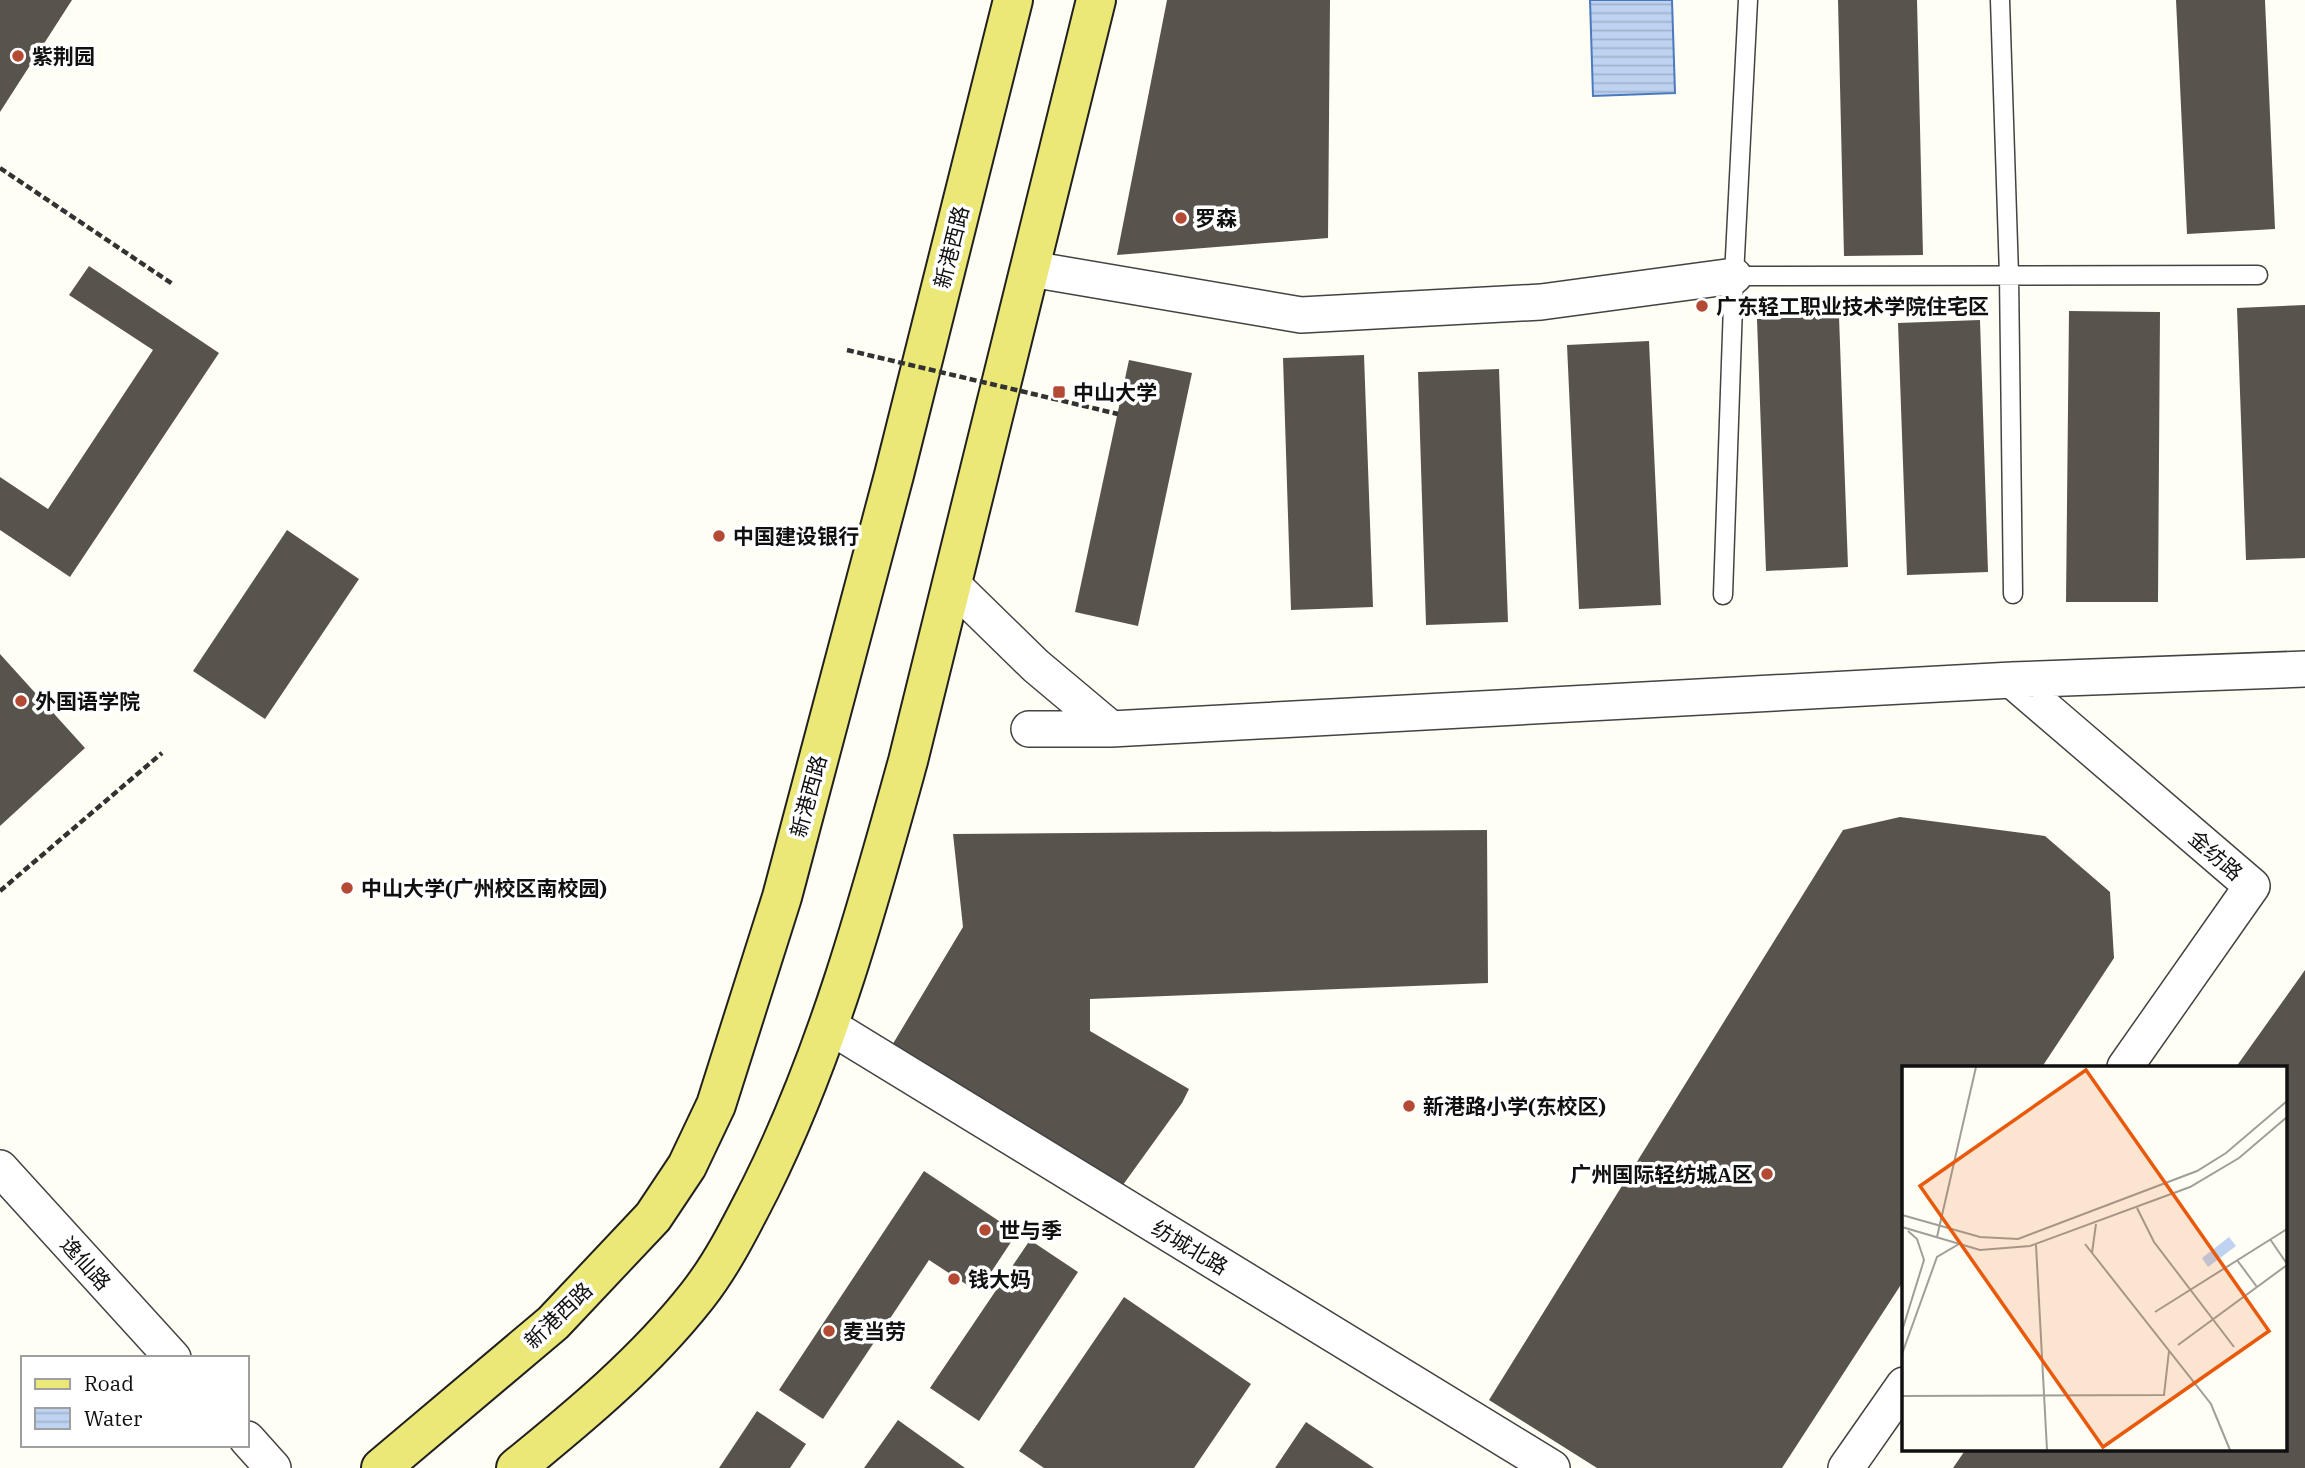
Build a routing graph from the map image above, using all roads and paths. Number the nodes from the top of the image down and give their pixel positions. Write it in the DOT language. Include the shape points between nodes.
graph roads {
  1 [pos="1013,0"];
  2 [pos="1096,0"];
  3 [pos="1748,0"];
  4 [pos="2000,0"];
  5 [pos="0,168"];
  6 [pos="1031,269"];
  7 [pos="2008,275"];
  8 [pos="2258,275"];
  9 [pos="1734,276"];
  10 [pos="174,285"];
  11 [pos="847,350"];
  12 [pos="1118,414"];
  13 [pos="952,584"];
  14 [pos="2013,594"];
  15 [pos="1723,595"];
  16 [pos="2305,670"];
  17 [pos="2012,680"];
  18 [pos="1029,729"];
  19 [pos="1111,729"];
  20 [pos="162,753"];
  21 [pos="0,891"];
  22 [pos="828,1025"];
  23 [pos="2126,1066"];
  24 [pos="0,1168"];
  25 [pos="171,1356"];
  26 [pos="1902,1388"];
  27 [pos="248,1440"];
  28 [pos="273,1468"];
  29 [pos="381,1468"];
  30 [pos="516,1468"];
  31 [pos="1552,1468"];
  32 [pos="1846,1468"];
  1 -- 29 [label="main road, 新港西路" via="782,897 716,1105 687,1166 653,1217 553,1323"];
  2 -- 6 [label="main road"];
  3 -- 9 [label="lane"];
  4 -- 7 [label="lane"];
  5 -- 10 [label="path"];
  6 -- 9 [label="street" via="1301,315 1541,302"];
  6 -- 13 [label="main road"];
  7 -- 8 [label="lane"];
  7 -- 9 [label="lane"];
  7 -- 14 [label="lane"];
  9 -- 15 [label="lane"];
  11 -- 12 [label="path, bridge"];
  13 -- 19 [label="street" via="1036,666"];
  13 -- 22 [label="main road" via="874,882"];
  16 -- 17 [label="street"];
  17 -- 19 [label="street"];
  17 -- 23 [label="street, 金纺路" via="2252,886"];
  18 -- 19 [label="street"];
  20 -- 21 [label="path"];
  22 -- 30 [label="main road" via="778,1153 739,1232 698,1294 625,1376"];
  22 -- 31 [label="street, 纺城北路"];
  24 -- 25 [label="street, 逸仙路"];
  26 -- 32 [label="street"];
  27 -- 28 [label="street"];
}
